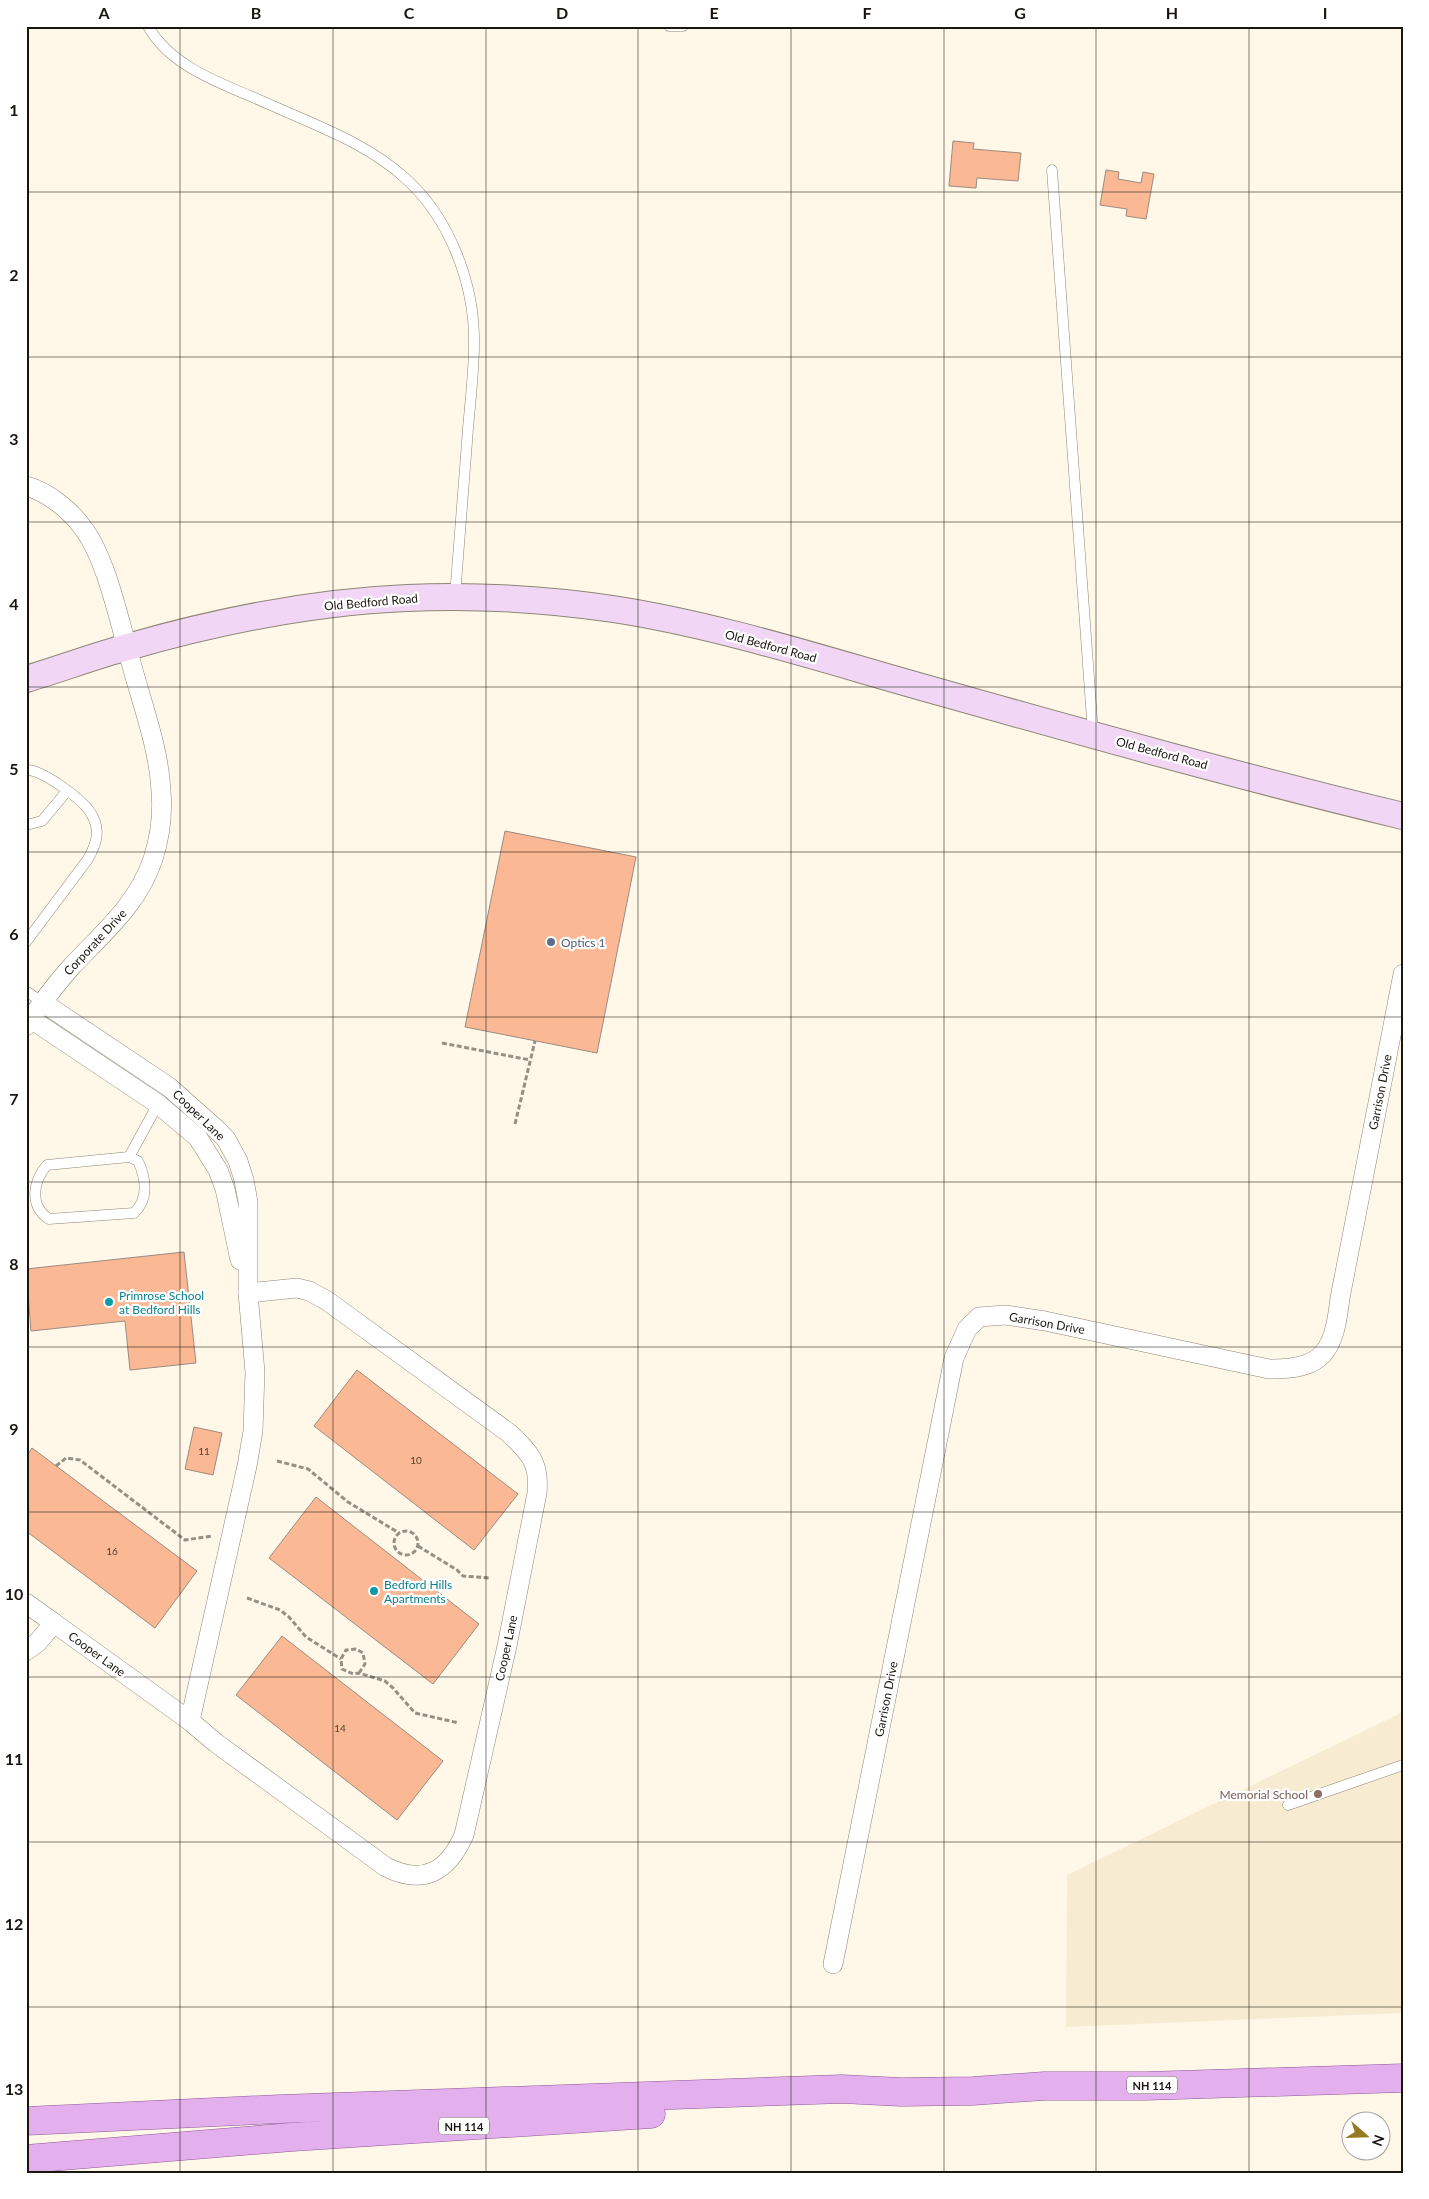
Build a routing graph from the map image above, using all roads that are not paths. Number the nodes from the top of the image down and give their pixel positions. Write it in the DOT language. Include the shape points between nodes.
graph roads {
  1 [pos="148,26"];
  2 [pos="669,26"];
  3 [pos="683,26"];
  4 [pos="1052,170"];
  5 [pos="26,486"];
  6 [pos="455,597"];
  7 [pos="127,647"];
  8 [pos="26,679"];
  9 [pos="1093,734"];
  10 [pos="26,770"];
  11 [pos="67,791"];
  12 [pos="1403,816"];
  13 [pos="26,825"];
  14 [pos="26,942"];
  15 [pos="1403,974"];
  16 [pos="26,991"];
  17 [pos="42,1002"];
  18 [pos="28,1023"];
  19 [pos="158,1104"];
  20 [pos="129,1157"];
  21 [pos="248,1293"];
  22 [pos="26,1603"];
  23 [pos="54,1623"];
  24 [pos="26,1651"];
  25 [pos="190,1721"];
  26 [pos="1403,1765"];
  27 [pos="1288,1805"];
  28 [pos="833,1964"];
  29 [pos="1403,2078"];
  30 [pos="902,2092"];
  31 [pos="26,2121"];
  32 [pos="26,2159"];
  1 -- 6 [label="lane" via="156,41 181,62 342,137 383,160 406,178 424,199 453,246 470,296 474,344"];
  2 -- 3 [label="lane"];
  4 -- 9 [label="lane"];
  5 -- 7 [label="street" via="50,497 84,528 95,547"];
  6 -- 7 [label="street, Old Bedford Road" via="337,604 268,614"];
  6 -- 9 [label="street, Old Bedford Road" via="543,601 681,622"];
  7 -- 8 [label="street, Old Bedford Road"];
  7 -- 17 [label="street, Corporate Drive" via="154,746 161,790 159,837 145,880 133,900"];
  9 -- 12 [label="street, Old Bedford Road"];
  10 -- 11 [label="lane" via="44,775"];
  11 -- 13 [label="lane" via="42,821"];
  11 -- 14 [label="lane" via="92,815 97,832 96,845"];
  15 -- 28 [label="street, Garrison Drive" via="1337,1322 1330,1344 1316,1362 1292,1369 1269,1369 1005,1315 979,1317 967,1329 954,1358"];
  16 -- 17 [label="lane"];
  17 -- 18 [label="street, Corporate Drive"];
  17 -- 21 [label="street, Cooper Lane" via="170,1087 226,1139 242,1174 248,1202"];
  18 -- 19 [label="street, Cooper Lane"];
  19 -- 20 [label="lane"];
  19 -- 21 [label="street, Cooper Lane" via="198,1138 218,1170"];
  20 -- 20 [label="lane" via="47,1165 39,1174 35,1188 37,1207 49,1219 134,1213 142,1203 145,1191 138,1160"];
  21 -- 25 [label="street, Cooper Lane" via="255,1372 253,1431"];
  21 -- 25 [label="street, Cooper Lane" via="297,1288 326,1300 509,1433 532,1459 539,1474 538,1493 464,1835 450,1861 437,1870 412,1876 386,1867 216,1744"];
  22 -- 23 [label="street"];
  23 -- 24 [label="street"];
  23 -- 25 [label="street, Cooper Lane"];
  26 -- 27 [label="lane"];
  29 -- 30 [label="main road, NH 114"];
  30 -- 31 [label="main road, NH 114" via="842,2089"];
  30 -- 32 [label="main road, NH 114" via="832,2103 292,2137"];
}
